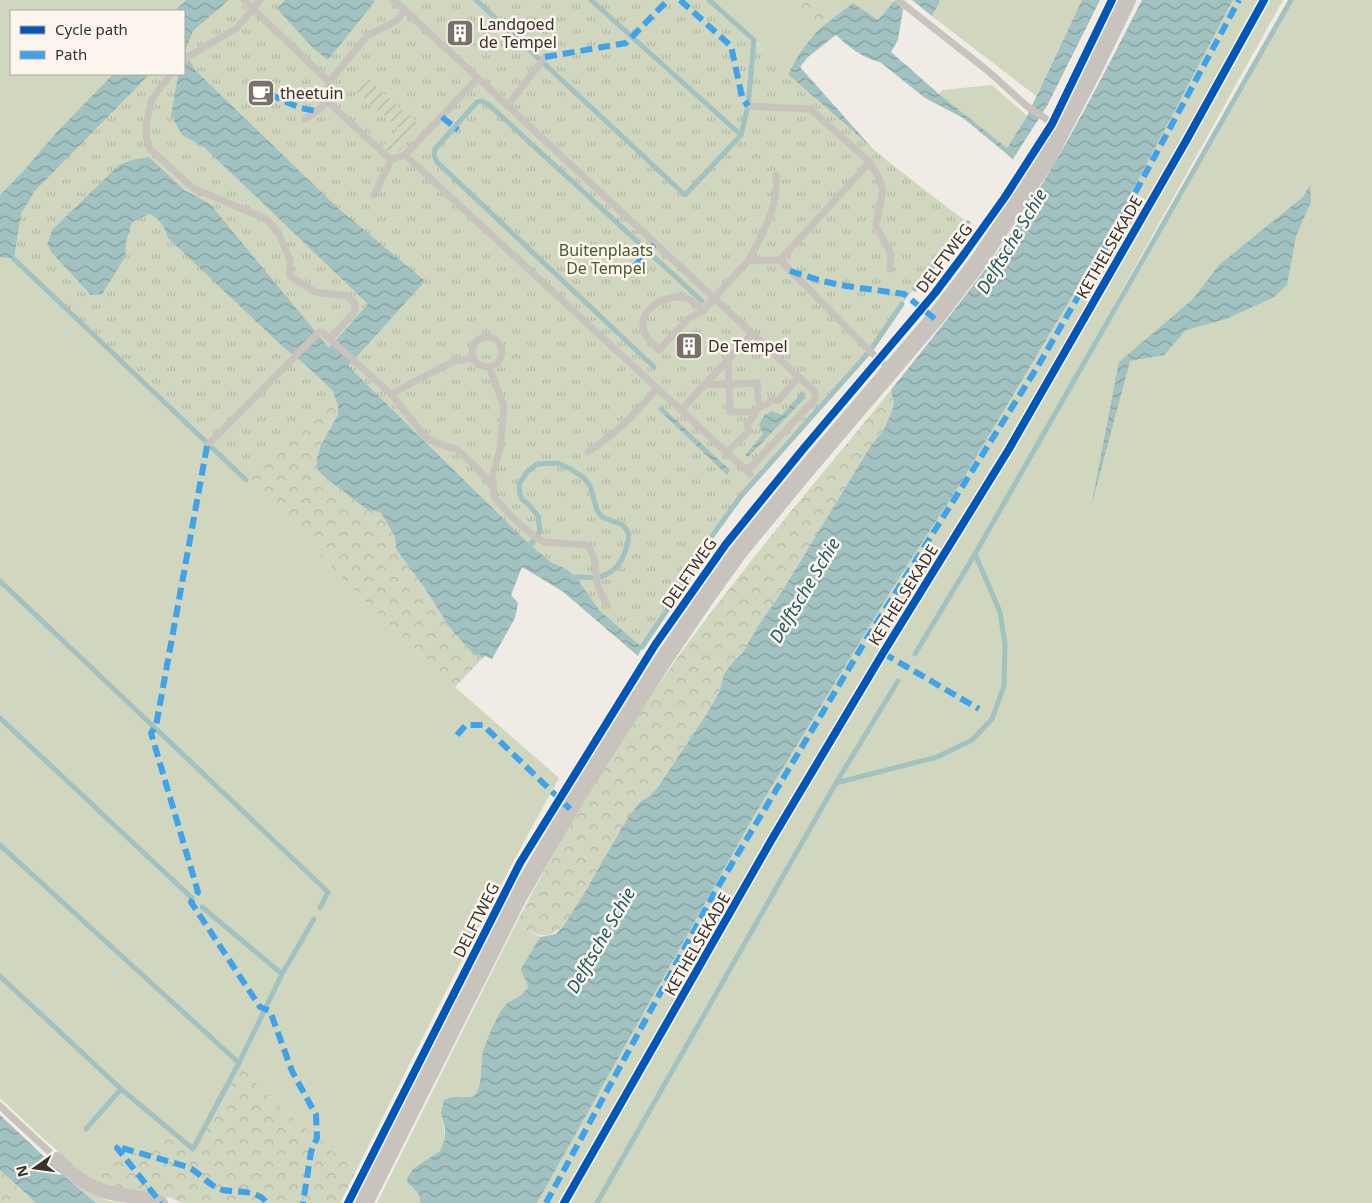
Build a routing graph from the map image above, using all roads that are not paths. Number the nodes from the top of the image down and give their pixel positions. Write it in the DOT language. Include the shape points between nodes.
graph roads {
  1 [pos="244,0"];
  2 [pos="260,0"];
  3 [pos="394,0"];
  4 [pos="898,0"];
  5 [pos="1127,0"];
  6 [pos="253,8"];
  7 [pos="405,10"];
  8 [pos="545,57"];
  9 [pos="186,59"];
  10 [pos="170,75"];
  11 [pos="477,79"];
  12 [pos="329,82"];
  13 [pos="327,101"];
  14 [pos="507,106"];
  15 [pos="748,106"];
  16 [pos="305,119"];
  17 [pos="1063,130"];
  18 [pos="405,155"];
  19 [pos="391,160"];
  20 [pos="870,162"];
  21 [pos="776,175"];
  22 [pos="374,195"];
  23 [pos="780,260"];
  24 [pos="748,261"];
  25 [pos="890,269"];
  26 [pos="714,298"];
  27 [pos="703,311"];
  28 [pos="752,334"];
  29 [pos="332,341"];
  30 [pos="473,358"];
  31 [pos="728,360"];
  32 [pos="489,367"];
  33 [pos="891,370"];
  34 [pos="798,377"];
  35 [pos="729,384"];
  36 [pos="704,386"];
  37 [pos="656,389"];
  38 [pos="391,394"];
  39 [pos="681,410"];
  40 [pos="757,410"];
  41 [pos="207,446"];
  42 [pos="588,452"];
  43 [pos="727,452"];
  44 [pos="493,487"];
  45 [pos="606,602"];
  46 [pos="0,1106"];
  47 [pos="57,1159"];
  48 [pos="161,1203"];
  49 [pos="364,1203"];
  1 -- 6 [label="lane"];
  2 -- 6 [label="lane"];
  3 -- 7 [label="lane"];
  4 -- 17 [label="lane" via="988,71 1028,108"];
  5 -- 17 [label="street, DELFTWEG"];
  6 -- 9 [label="lane" via="237,28"];
  6 -- 12 [label="lane"];
  7 -- 11 [label="lane"];
  7 -- 12 [label="lane" via="396,21 367,36"];
  8 -- 14 [label="lane"];
  10 -- 29 [label="lane" via="152,98 146,124 150,149 193,188 266,219 278,232 290,260 290,276 315,292 347,296 355,303 355,311"];
  11 -- 14 [label="lane"];
  11 -- 18 [label="lane"];
  12 -- 13 [label="lane"];
  13 -- 16 [label="lane"];
  13 -- 19 [label="lane"];
  14 -- 26 [label="lane"];
  15 -- 20 [label="lane" via="810,109"];
  17 -- 33 [label="street, DELFTWEG" via="979,261"];
  18 -- 19 [label="lane"];
  18 -- 37 [label="lane"];
  19 -- 22 [label="lane"];
  20 -- 23 [label="lane"];
  20 -- 25 [label="lane" via="883,190 876,226 891,254"];
  21 -- 24 [label="lane" via="775,206"];
  23 -- 24 [label="lane"];
  23 -- 33 [label="lane"];
  24 -- 26 [label="lane"];
  26 -- 27 [label="lane"];
  26 -- 28 [label="lane"];
  27 -- 27 [label="lane" via="688,320 659,350 645,333 645,316 661,301 687,298"];
  28 -- 31 [label="lane"];
  28 -- 34 [label="lane"];
  29 -- 38 [label="lane"];
  29 -- 41 [label="lane" via="319,332"];
  30 -- 32 [label="lane" via="482,367"];
  30 -- 32 [label="lane" via="476,342 481,337 496,339 503,347 502,355"];
  30 -- 38 [label="lane" via="454,361"];
  31 -- 35 [label="lane"];
  31 -- 36 [label="lane"];
  32 -- 44 [label="lane" via="504,406"];
  33 -- 49 [label="street, DELFTWEG" via="740,550 651,679 518,897"];
  34 -- 40 [label="lane" via="778,401 772,399"];
  34 -- 43 [label="lane" via="815,392 815,399 752,466 747,471"];
  35 -- 36 [label="lane"];
  35 -- 40 [label="lane" via="757,383"];
  35 -- 40 [label="lane" via="730,412"];
  36 -- 39 [label="lane"];
  37 -- 39 [label="lane"];
  37 -- 42 [label="lane" via="638,412"];
  38 -- 44 [label="lane" via="426,438 456,449"];
  39 -- 43 [label="lane"];
  40 -- 43 [label="lane" via="747,425 749,431"];
  44 -- 45 [label="lane" via="495,498 531,534 544,542 586,545 591,550 600,592"];
  46 -- 47 [label="lane"];
  47 -- 48 [label="street" via="91,1186"];
}
